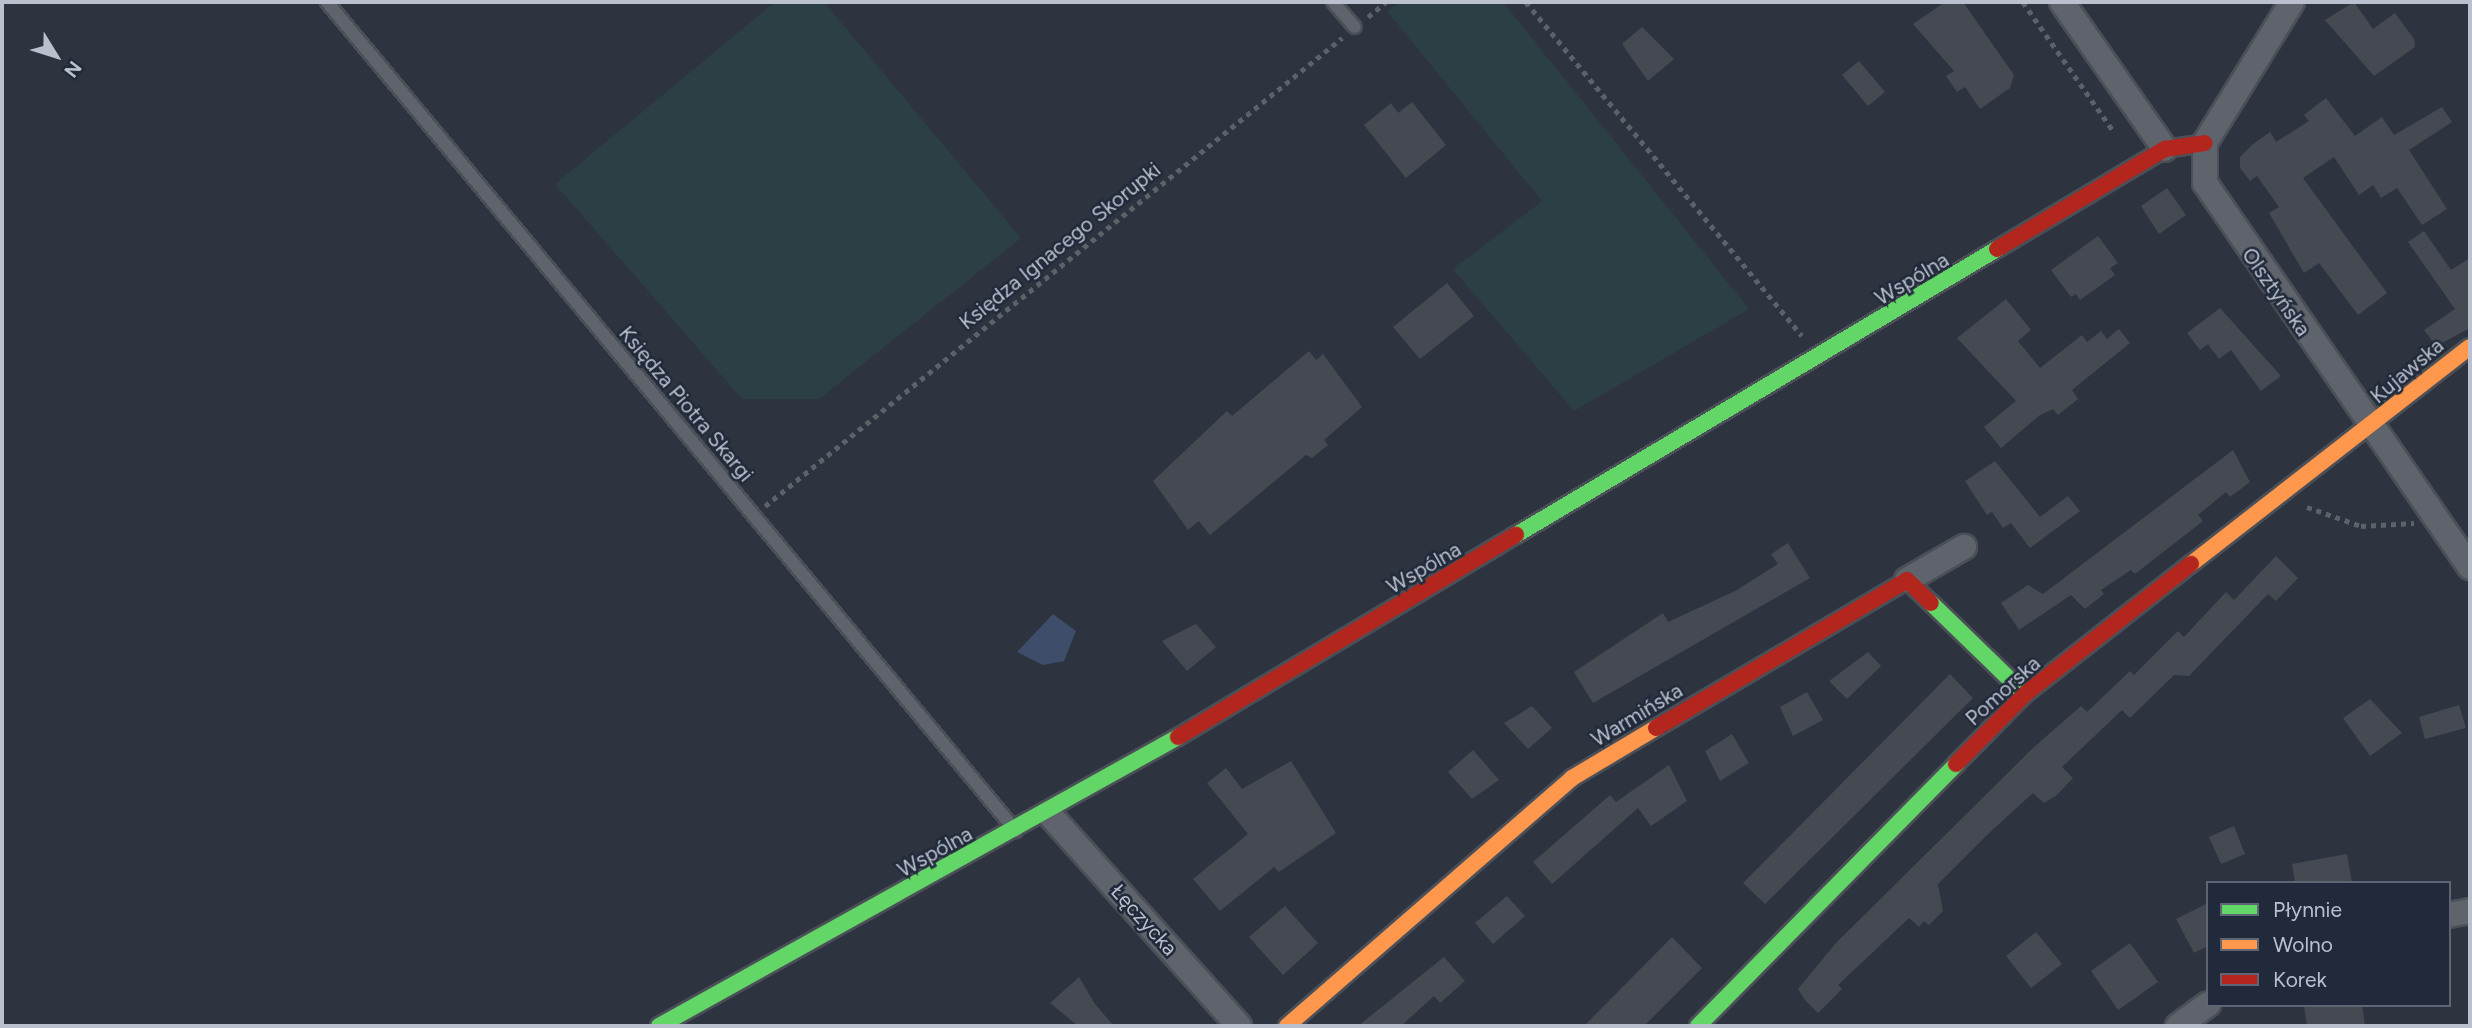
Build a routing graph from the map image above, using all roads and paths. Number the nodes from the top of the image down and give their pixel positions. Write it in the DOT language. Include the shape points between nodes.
graph roads {
  1 [pos="327,2"];
  2 [pos="1333,2"];
  3 [pos="1386,2"];
  4 [pos="1526,2"];
  5 [pos="2023,2"];
  6 [pos="2062,2"];
  7 [pos="2292,2"];
  8 [pos="1355,27"];
  9 [pos="2114,132"];
  10 [pos="2205,143"];
  11 [pos="2165,149"];
  12 [pos="2470,347"];
  13 [pos="1821,359"];
  14 [pos="2372,428"];
  15 [pos="2303,506"];
  16 [pos="753,515"];
  17 [pos="2418,521"];
  18 [pos="1964,547"];
  19 [pos="2470,567"];
  20 [pos="1908,580"];
  21 [pos="2025,694"];
  22 [pos="1049,814"];
  23 [pos="1016,831"];
  24 [pos="2470,911"];
  25 [pos="2451,915"];
  26 [pos="2206,1005"];
  27 [pos="659,1026"];
  28 [pos="1239,1026"];
  29 [pos="1287,1026"];
  30 [pos="1698,1026"];
  31 [pos="2178,1026"];
  1 -- 16 [label="lane, Księdza Piotra Skargi"];
  2 -- 8 [label="lane"];
  3 -- 8 [label="path, Księdza Ignacego Skorupki"];
  4 -- 13 [label="path"];
  5 -- 9 [label="path"];
  6 -- 11 [label="street"];
  7 -- 10 [label="street"];
  8 -- 16 [label="path, Księdza Ignacego Skorupki"];
  10 -- 11 [label="street, Wspólna"];
  10 -- 14 [label="street, Olsztyńska" via="2205,183 2218,209"];
  11 -- 13 [label="street, Wspólna"];
  12 -- 14 [label="street, Kujawska"];
  13 -- 22 [label="street, Wspólna"];
  14 -- 19 [label="street, Olsztyńska"];
  14 -- 21 [label="street, Pomorska"];
  15 -- 17 [label="path" via="2361,526"];
  16 -- 23 [label="lane, Księdza Piotra Skargi"];
  18 -- 20 [label="street"];
  20 -- 21 [label="street"];
  20 -- 29 [label="street, Warmińska" via="1572,778"];
  21 -- 30 [label="street, Pomorska"];
  22 -- 23 [label="street, Wspólna"];
  22 -- 28 [label="street, Łęczycka"];
  23 -- 27 [label="street, Wspólna"];
  24 -- 25 [label="street"];
  26 -- 31 [label="street"];
}
